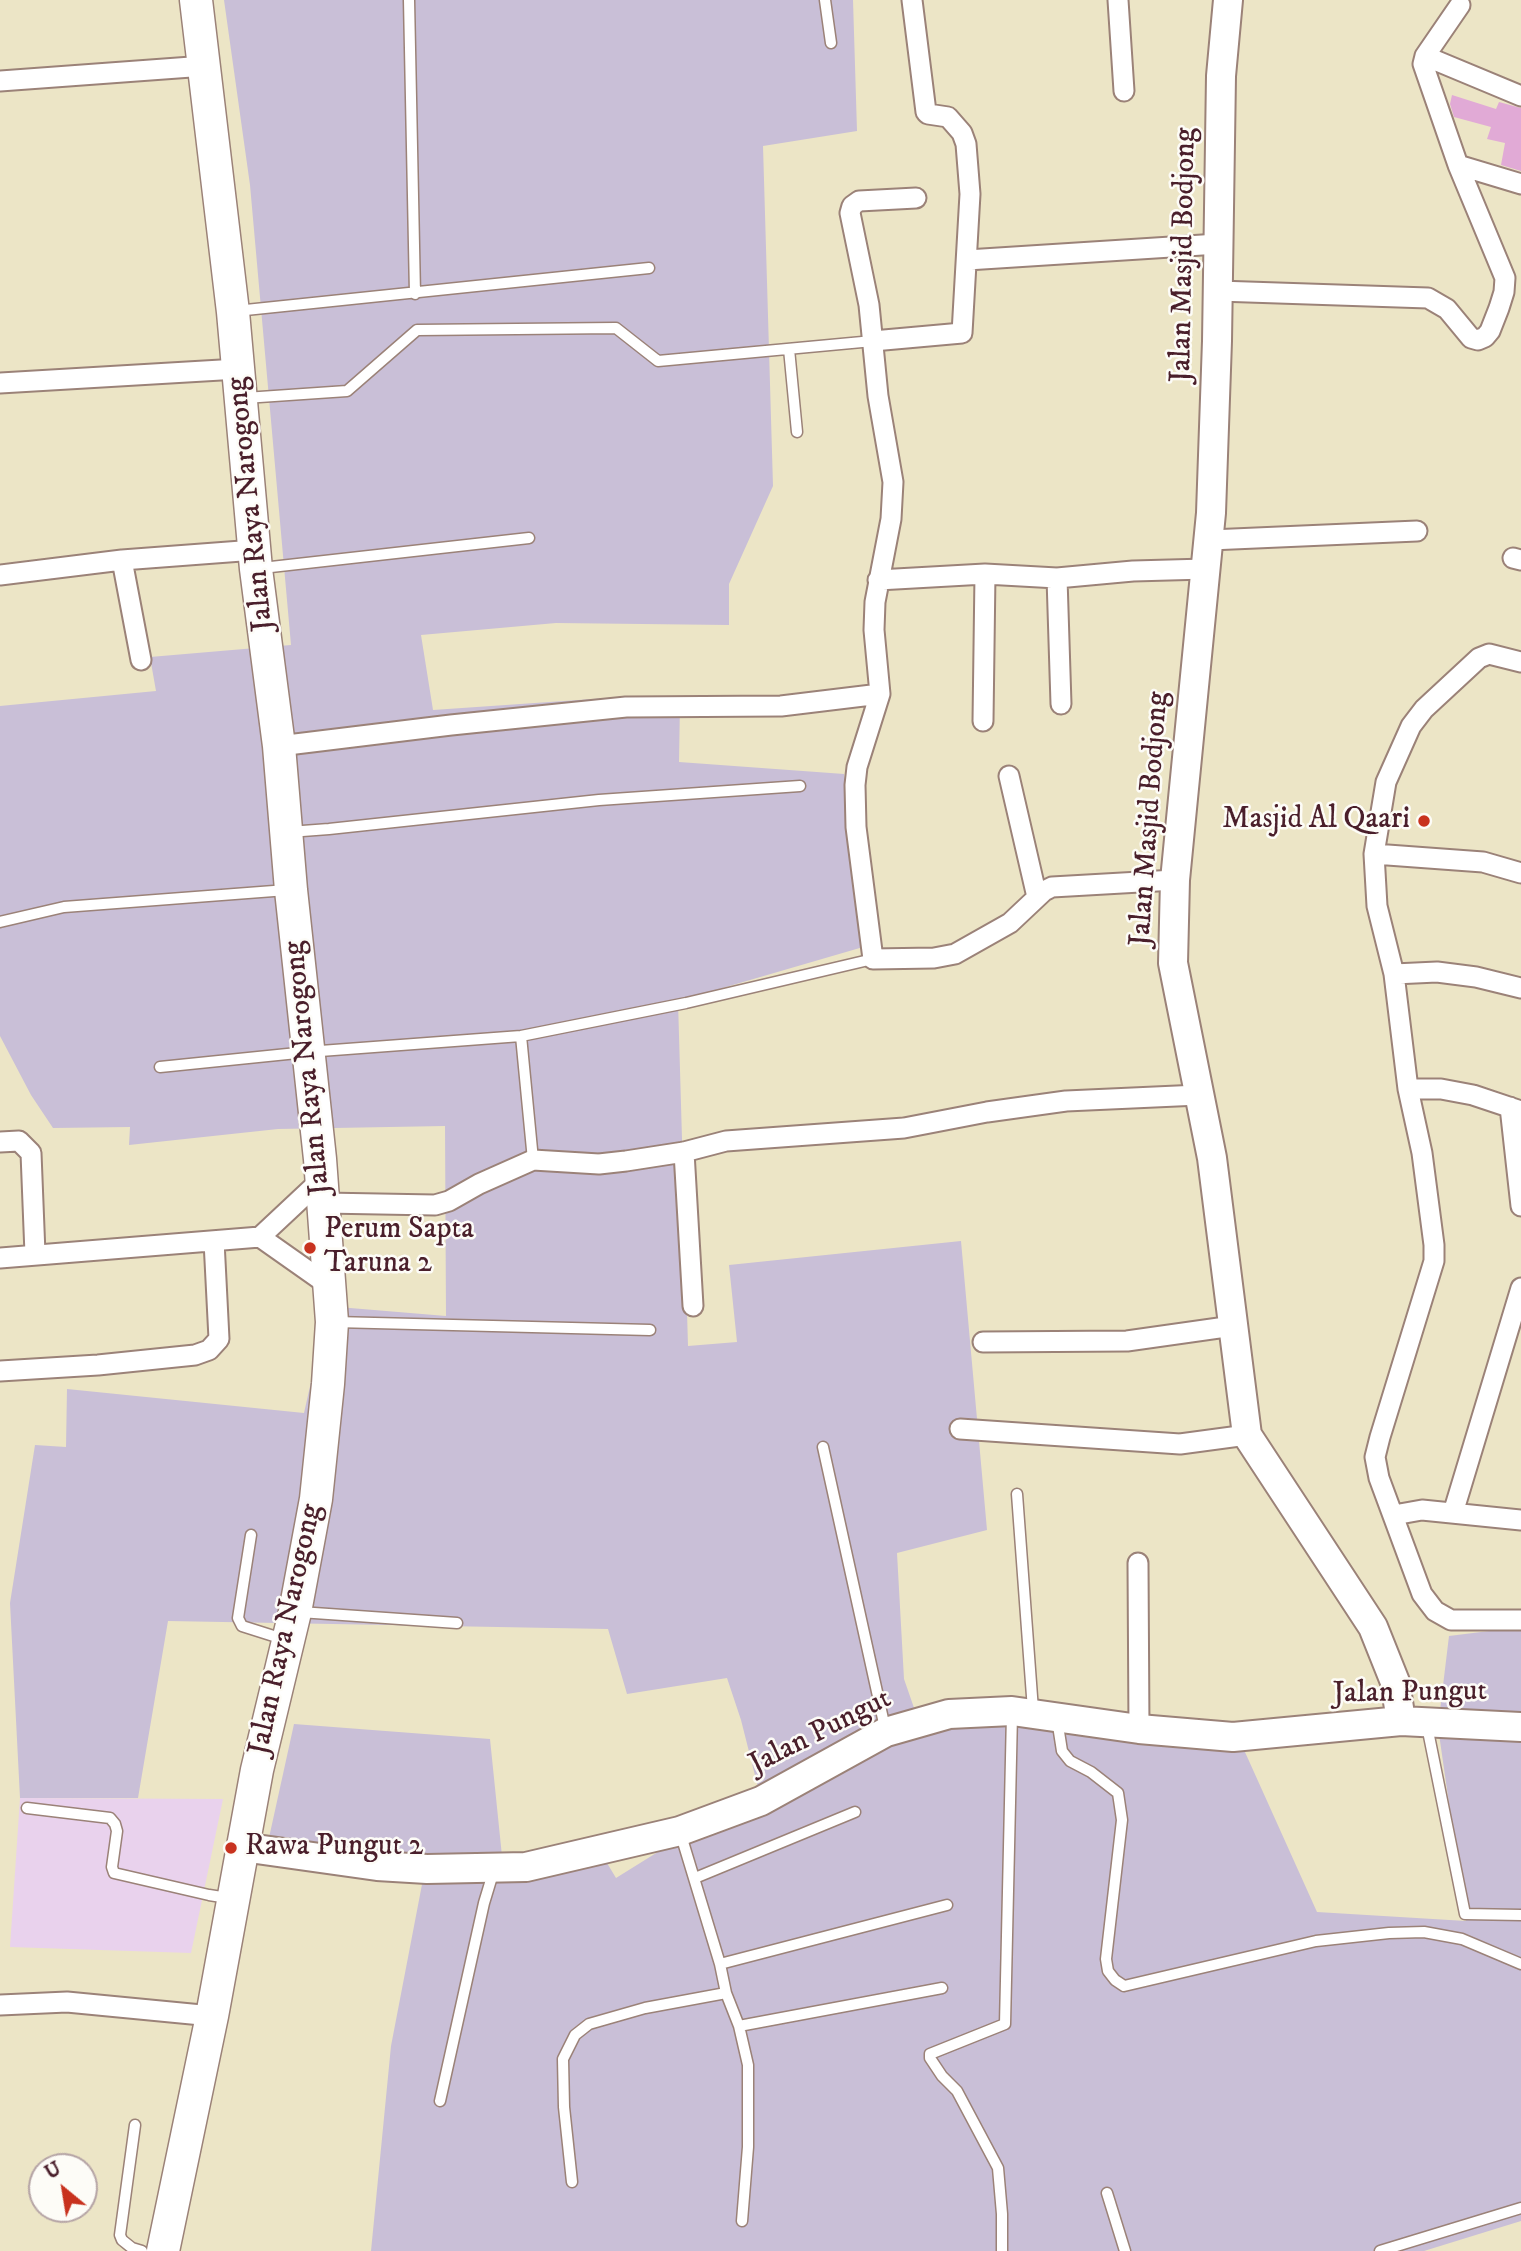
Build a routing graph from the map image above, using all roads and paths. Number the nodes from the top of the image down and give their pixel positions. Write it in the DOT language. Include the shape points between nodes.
graph roads {
  1 [pos="196,0"];
  2 [pos="409,0"];
  3 [pos="825,0"];
  4 [pos="912,0"];
  5 [pos="1118,0"];
  6 [pos="1228,0"];
  7 [pos="1460,5"];
  8 [pos="831,43"];
  9 [pos="1425,56"];
  10 [pos="205,66"];
  11 [pos="0,81"];
  12 [pos="1124,91"];
  13 [pos="1521,96"];
  14 [pos="1458,165"];
  15 [pos="1521,184"];
  16 [pos="916,198"];
  17 [pos="1218,244"];
  18 [pos="967,260"];
  19 [pos="649,268"];
  20 [pos="1218,291"];
  21 [pos="1513,293"];
  22 [pos="415,294"];
  23 [pos="233,312"];
  24 [pos="873,341"];
  25 [pos="789,349"];
  26 [pos="0,383"];
  27 [pos="239,384"];
  28 [pos="797,432"];
  29 [pos="1416,531"];
  30 [pos="529,538"];
  31 [pos="1210,540"];
  32 [pos="256,559"];
  33 [pos="122,560"];
  34 [pos="1206,569"];
  35 [pos="985,574"];
  36 [pos="0,575"];
  37 [pos="1057,578"];
  38 [pos="878,580"];
  39 [pos="141,660"];
  40 [pos="1521,662"];
  41 [pos="880,694"];
  42 [pos="1061,704"];
  43 [pos="983,721"];
  44 [pos="279,746"];
  45 [pos="1009,776"];
  46 [pos="800,786"];
  47 [pos="286,832"];
  48 [pos="1374,854"];
  49 [pos="1521,873"];
  50 [pos="1175,880"];
  51 [pos="291,890"];
  52 [pos="1037,897"];
  53 [pos="0,922"];
  54 [pos="873,959"];
  55 [pos="1394,974"];
  56 [pos="1521,988"];
  57 [pos="521,1035"];
  58 [pos="307,1052"];
  59 [pos="160,1068"];
  60 [pos="1408,1089"];
  61 [pos="1199,1095"];
  62 [pos="1515,1109"];
  63 [pos="0,1142"];
  64 [pos="684,1152"];
  65 [pos="533,1160"];
  66 [pos="323,1191"];
  67 [pos="1521,1206"];
  68 [pos="260,1237"];
  69 [pos="214,1241"];
  70 [pos="35,1254"];
  71 [pos="0,1258"];
  72 [pos="331,1287"];
  73 [pos="1521,1288"];
  74 [pos="693,1306"];
  75 [pos="332,1322"];
  76 [pos="1233,1326"];
  77 [pos="650,1330"];
  78 [pos="983,1342"];
  79 [pos="0,1371"];
  80 [pos="960,1429"];
  81 [pos="1247,1435"];
  82 [pos="823,1447"];
  83 [pos="1017,1494"];
  84 [pos="1453,1513"];
  85 [pos="1394,1515"];
  86 [pos="1521,1520"];
  87 [pos="251,1535"];
  88 [pos="1138,1563"];
  89 [pos="1521,1620"];
  90 [pos="457,1623"];
  91 [pos="291,1626"];
  92 [pos="1034,1715"];
  93 [pos="1414,1722"];
  94 [pos="1521,1727"];
  95 [pos="1139,1729"];
  96 [pos="886,1732"];
  97 [pos="27,1808"];
  98 [pos="855,1812"];
  99 [pos="680,1831"];
  100 [pos="242,1847"];
  101 [pos="495,1867"];
  102 [pos="695,1878"];
  103 [pos="234,1898"];
  104 [pos="947,1905"];
  105 [pos="1521,1915"];
  106 [pos="720,1964"];
  107 [pos="1521,1964"];
  108 [pos="942,1988"];
  109 [pos="726,1993"];
  110 [pos="0,2006"];
  111 [pos="212,2016"];
  112 [pos="739,2026"];
  113 [pos="440,2101"];
  114 [pos="135,2125"];
  115 [pos="572,2182"];
  116 [pos="1107,2193"];
  117 [pos="1521,2208"];
  118 [pos="742,2221"];
  119 [pos="142,2251"];
  120 [pos="163,2251"];
  121 [pos="1002,2251"];
  122 [pos="1125,2251"];
  123 [pos="1380,2251"];
  1 -- 10 [label="main road, Jalan Raya Narogong"];
  2 -- 22 [label="lane"];
  3 -- 8 [label="lane"];
  4 -- 18 [label="street" via="926,112 948,117 965,144 970,194"];
  5 -- 12 [label="street"];
  6 -- 17 [label="street, Jalan Masjid Bodjong" via="1221,76"];
  7 -- 9 [label="street"];
  9 -- 13 [label="street"];
  9 -- 14 [label="street" via="1424,72"];
  10 -- 11 [label="street"];
  10 -- 23 [label="main road, Jalan Raya Narogong"];
  14 -- 15 [label="street"];
  14 -- 21 [label="street"];
  16 -- 24 [label="street" via="859,201 851,210"];
  17 -- 18 [label="street"];
  17 -- 20 [label="street, Jalan Masjid Bodjong"];
  18 -- 24 [label="street" via="962,332"];
  19 -- 22 [label="lane"];
  20 -- 21 [label="street" via="1428,298 1447,309 1471,338 1478,340 1490,331"];
  20 -- 31 [label="street, Jalan Masjid Bodjong"];
  22 -- 23 [label="lane"];
  23 -- 27 [label="main road, Jalan Raya Narogong"];
  24 -- 25 [label="lane"];
  24 -- 38 [label="street" via="893,482 891,519"];
  25 -- 27 [label="lane" via="658,361 616,328 418,330 347,391"];
  25 -- 28 [label="lane"];
  26 -- 27 [label="street"];
  27 -- 32 [label="main road, Jalan Raya Narogong"];
  29 -- 31 [label="street"];
  30 -- 32 [label="lane"];
  31 -- 34 [label="street, Jalan Masjid Bodjong"];
  32 -- 33 [label="street"];
  32 -- 44 [label="main road, Jalan Raya Narogong"];
  33 -- 36 [label="street"];
  33 -- 39 [label="street"];
  34 -- 37 [label="street"];
  34 -- 50 [label="street, Jalan Masjid Bodjong"];
  35 -- 37 [label="street"];
  35 -- 38 [label="street"];
  35 -- 43 [label="street"];
  37 -- 42 [label="street"];
  38 -- 41 [label="street" via="874,630"];
  40 -- 48 [label="street" via="1489,654 1479,658 1424,709 1411,726 1386,782"];
  41 -- 44 [label="street" via="781,706 626,707"];
  41 -- 54 [label="street" via="857,767 854,806"];
  44 -- 47 [label="main road, Jalan Raya Narogong"];
  45 -- 52 [label="street"];
  46 -- 47 [label="lane" via="599,800"];
  47 -- 51 [label="main road, Jalan Raya Narogong"];
  48 -- 49 [label="street" via="1483,863"];
  48 -- 55 [label="street" via="1377,906"];
  50 -- 52 [label="street" via="1052,887"];
  50 -- 61 [label="street, Jalan Masjid Bodjong" via="1174,962"];
  51 -- 53 [label="lane" via="64,907"];
  51 -- 58 [label="main road, Jalan Raya Narogong"];
  52 -- 54 [label="street" via="1010,923 955,954"];
  54 -- 57 [label="lane" via="686,1003"];
  55 -- 56 [label="street" via="1437,972"];
  55 -- 60 [label="street"];
  57 -- 58 [label="lane"];
  57 -- 65 [label="lane"];
  58 -- 59 [label="lane"];
  58 -- 66 [label="main road, Jalan Raya Narogong"];
  60 -- 62 [label="street" via="1452,1091"];
  60 -- 85 [label="street" via="1422,1153 1434,1261 1375,1457"];
  61 -- 64 [label="street" via="1066,1101 904,1128 726,1141"];
  61 -- 76 [label="street, Jalan Masjid Bodjong" via="1212,1158"];
  62 -- 67 [label="street"];
  63 -- 70 [label="street" via="19,1141 31,1153"];
  64 -- 65 [label="street" via="598,1164"];
  64 -- 74 [label="street"];
  65 -- 66 [label="street" via="435,1205"];
  66 -- 68 [label="street"];
  66 -- 72 [label="main road, Jalan Raya Narogong"];
  68 -- 69 [label="street"];
  68 -- 72 [label="street"];
  69 -- 70 [label="street"];
  69 -- 79 [label="street" via="219,1339 209,1350 98,1365"];
  70 -- 71 [label="street"];
  72 -- 75 [label="main road, Jalan Raya Narogong"];
  73 -- 84 [label="street"];
  75 -- 77 [label="lane"];
  75 -- 91 [label="main road, Jalan Raya Narogong" via="316,1499"];
  76 -- 78 [label="street" via="1127,1341"];
  76 -- 81 [label="street, Jalan Masjid Bodjong"];
  80 -- 81 [label="street" via="1181,1444"];
  81 -- 93 [label="street, Jalan Masjid Bodjong" via="1373,1627"];
  82 -- 96 [label="lane"];
  83 -- 92 [label="lane"];
  84 -- 85 [label="street" via="1422,1510"];
  84 -- 86 [label="street"];
  85 -- 89 [label="street" via="1422,1594 1435,1611 1451,1620"];
  87 -- 91 [label="lane" via="238,1618 242,1626"];
  88 -- 95 [label="street"];
  90 -- 91 [label="lane"];
  91 -- 100 [label="main road, Jalan Raya Narogong"];
  92 -- 95 [label="street, Jalan Pungut"];
  92 -- 96 [label="street, Jalan Pungut" via="949,1714"];
  92 -- 107 [label="lane" via="1070,1761 1118,1793 1122,1820 1106,1959 1108,1971 1124,1986 1316,1941 1389,1933 1423,1932 1462,1939"];
  92 -- 121 [label="lane" via="1005,2024 930,2054 957,2091 998,2168"];
  93 -- 94 [label="street, Jalan Pungut"];
  93 -- 95 [label="street, Jalan Pungut" via="1233,1737"];
  93 -- 105 [label="lane" via="1465,1914"];
  96 -- 99 [label="street, Jalan Pungut" via="761,1801"];
  97 -- 103 [label="lane" via="110,1818 117,1831 112,1867 120,1876"];
  98 -- 102 [label="lane"];
  99 -- 101 [label="street, Jalan Pungut" via="526,1867"];
  99 -- 102 [label="lane"];
  100 -- 101 [label="street, Jalan Pungut" via="377,1866"];
  100 -- 103 [label="main road, Jalan Raya Narogong"];
  101 -- 113 [label="lane"];
  102 -- 106 [label="lane"];
  103 -- 111 [label="main road, Jalan Raya Narogong"];
  104 -- 106 [label="lane"];
  106 -- 109 [label="lane"];
  108 -- 112 [label="lane"];
  109 -- 112 [label="lane"];
  109 -- 115 [label="lane" via="645,2008 589,2024 575,2035 563,2059"];
  110 -- 111 [label="street" via="67,2002"];
  111 -- 120 [label="main road, Jalan Raya Narogong"];
  112 -- 118 [label="lane" via="748,2065"];
  114 -- 119 [label="lane" via="120,2235"];
  116 -- 122 [label="lane"];
  117 -- 123 [label="lane"];
}
